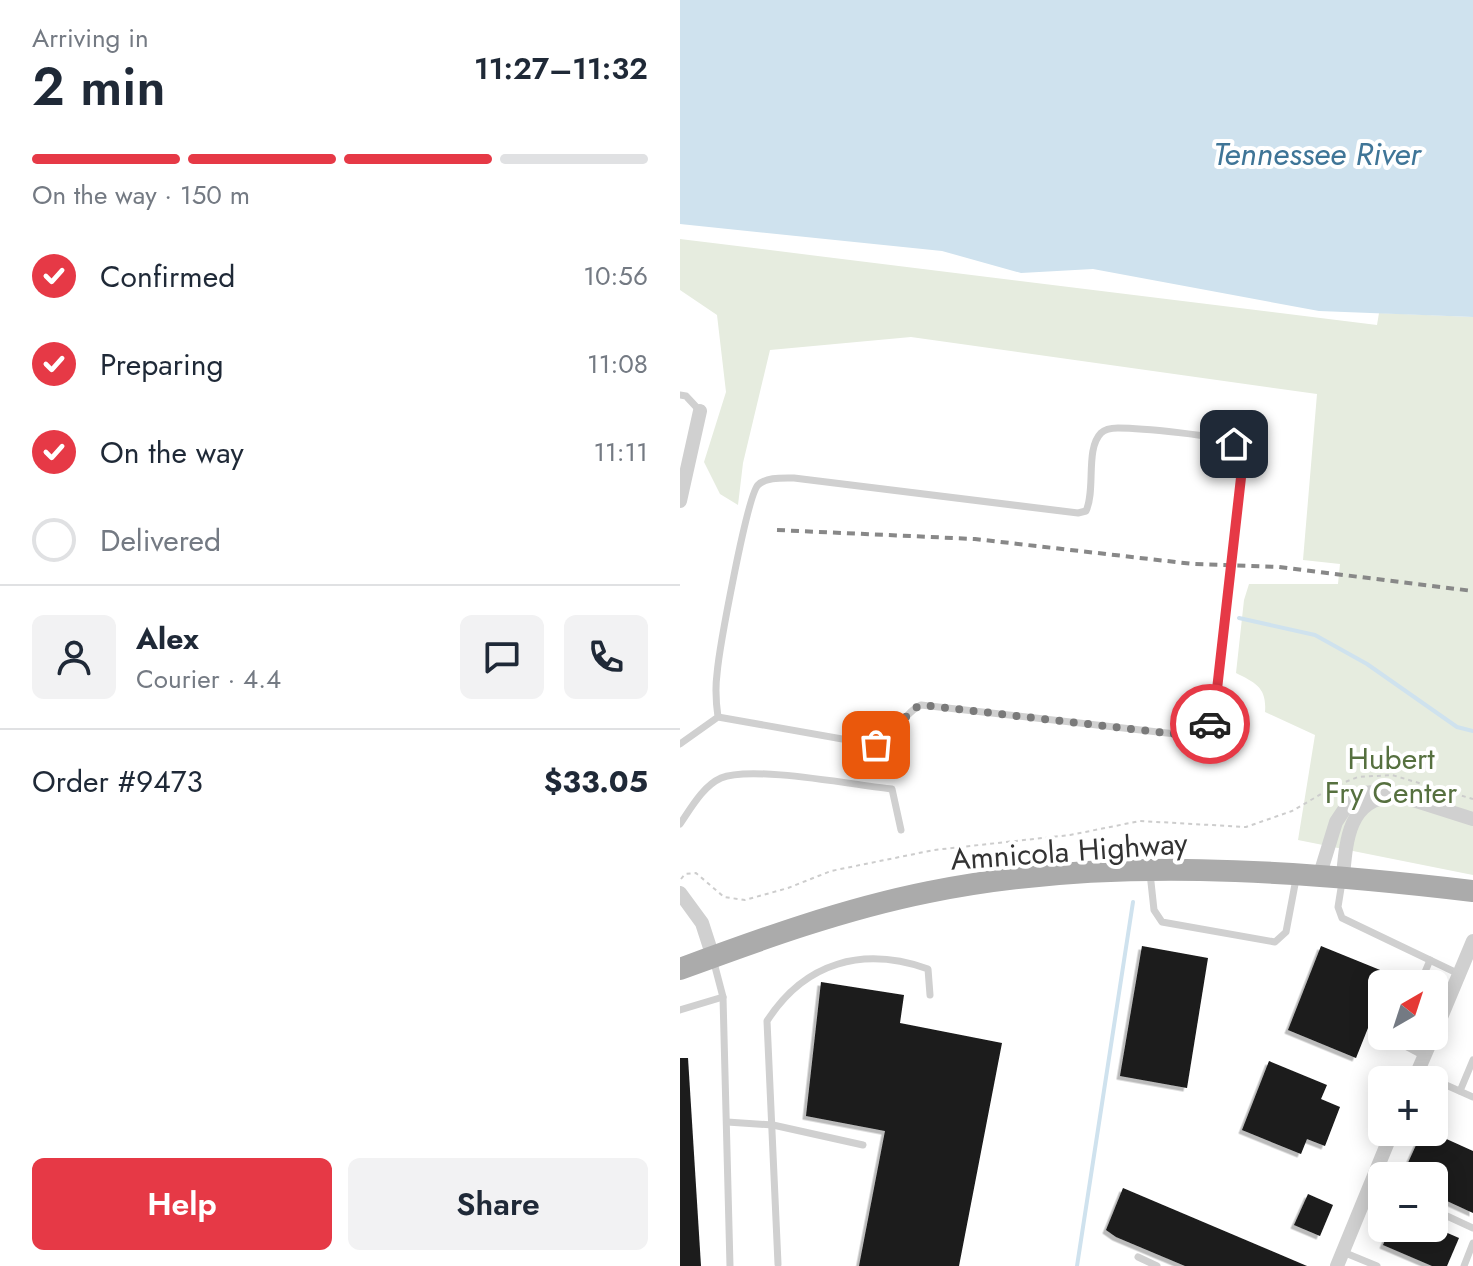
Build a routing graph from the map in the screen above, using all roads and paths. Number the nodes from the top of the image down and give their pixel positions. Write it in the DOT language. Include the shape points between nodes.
graph roads {
  1 [pos="680,395"];
  2 [pos="700,411"];
  3 [pos="687,439"];
  4 [pos="682,479"];
  5 [pos="680,501"];
  6 [pos="718,717"];
  7 [pos="680,744"];
  8 [pos="1399,797"];
  9 [pos="1473,799"];
  10 [pos="1473,819"];
  11 [pos="680,824"];
  12 [pos="901,830"];
  13 [pos="1150,871"];
  14 [pos="1308,874"];
  15 [pos="1343,876"];
  16 [pos="680,880"];
  17 [pos="1473,891"];
  18 [pos="680,893"];
  19 [pos="1473,941"];
  20 [pos="713,957"];
  21 [pos="1430,960"];
  22 [pos="680,969"];
  23 [pos="1426,970"];
  24 [pos="1459,974"];
  25 [pos="930,995"];
  26 [pos="723,997"];
  27 [pos="1448,1001"];
  28 [pos="680,1010"];
  29 [pos="1413,1050"];
  30 [pos="1428,1050"];
  31 [pos="1425,1056"];
  32 [pos="1473,1060"];
  33 [pos="1420,1066"];
  34 [pos="1448,1087"];
  35 [pos="1460,1091"];
  36 [pos="1473,1097"];
  37 [pos="727,1122"];
  38 [pos="773,1125"];
  39 [pos="863,1145"];
  40 [pos="1368,1201"];
  41 [pos="1448,1216"];
  42 [pos="1473,1228"];
  43 [pos="1473,1243"];
  44 [pos="1138,1257"];
  45 [pos="1340,1259"];
  46 [pos="778,1264"];
  47 [pos="730,1266"];
  48 [pos="1157,1266"];
  49 [pos="1377,1266"];
  50 [pos="1464,1266"];
  1 -- 2 [label="lane"];
  2 -- 3 [label="street"];
  3 -- 4 [label="street"];
  4 -- 5 [label="street"];
  6 -- 6 [label="lane" via="876,745 887,744 909,710 921,705 1193,736 1203,731 1215,707 1241,452 1219,438 1108,429 1093,453 1090,503 1078,513 794,478 762,482 748,509 724,628"];
  6 -- 7 [label="lane"];
  8 -- 10 [label="street"];
  8 -- 14 [label="street" via="1376,790 1348,804"];
  8 -- 15 [label="street" via="1370,803 1350,824"];
  9 -- 16 [label="path" via="1392,775 1358,777 1292,811 1246,827 1140,821 1070,835 947,848 831,871 745,900 724,897 696,873"];
  11 -- 12 [label="lane" via="719,779 753,773 892,789"];
  13 -- 14 [label="main road, Amnicola Highway"];
  13 -- 14 [label="lane" via="1154,910 1162,922 1275,942 1286,932"];
  13 -- 20 [label="main road, Amnicola Highway" via="1057,875 929,892 815,922"];
  14 -- 15 [label="main road, Amnicola Highway"];
  15 -- 17 [label="main road, Amnicola Highway"];
  15 -- 21 [label="lane" via="1338,907 1342,918"];
  18 -- 20 [label="street" via="702,923"];
  19 -- 24 [label="street"];
  20 -- 22 [label="main road, Amnicola Highway"];
  20 -- 26 [label="lane"];
  21 -- 23 [label="lane"];
  21 -- 24 [label="lane"];
  24 -- 27 [label="street"];
  25 -- 38 [label="lane" via="928,969 906,961 866,960 835,963 780,1000 767,1021"];
  26 -- 28 [label="lane"];
  26 -- 37 [label="lane"];
  29 -- 31 [label="lane"];
  30 -- 31 [label="street"];
  31 -- 33 [label="street"];
  32 -- 35 [label="lane"];
  34 -- 35 [label="lane"];
  35 -- 36 [label="lane"];
  37 -- 38 [label="lane"];
  37 -- 47 [label="lane"];
  38 -- 39 [label="lane"];
  38 -- 46 [label="lane"];
  40 -- 45 [label="street"];
  41 -- 42 [label="lane"];
  43 -- 50 [label="lane"];
  44 -- 48 [label="lane"];
  45 -- 49 [label="lane"];
}
